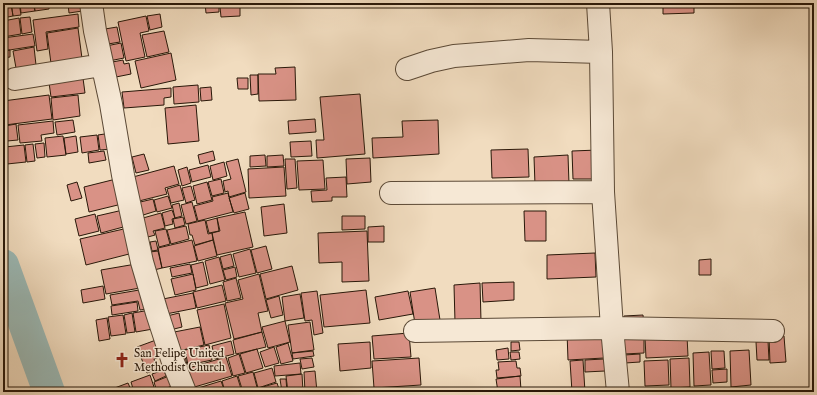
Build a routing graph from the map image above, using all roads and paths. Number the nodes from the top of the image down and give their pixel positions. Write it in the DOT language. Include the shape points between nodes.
graph roads {
  1 [pos="91,3"];
  2 [pos="598,3"];
  3 [pos="601,52"];
  4 [pos="102,65"];
  5 [pos="407,69"];
  6 [pos="15,79"];
  7 [pos="603,192"];
  8 [pos="391,193"];
  9 [pos="612,328"];
  10 [pos="773,330"];
  11 [pos="415,331"];
  12 [pos="185,392"];
  13 [pos="618,392"];
  1 -- 4 [label="street"];
  2 -- 3 [label="street"];
  3 -- 5 [label="street" via="529,50 454,56"];
  3 -- 7 [label="street"];
  4 -- 6 [label="street"];
  4 -- 12 [label="street" via="142,262"];
  7 -- 8 [label="street"];
  7 -- 9 [label="street"];
  9 -- 10 [label="street"];
  9 -- 11 [label="street"];
  9 -- 13 [label="street"];
}
